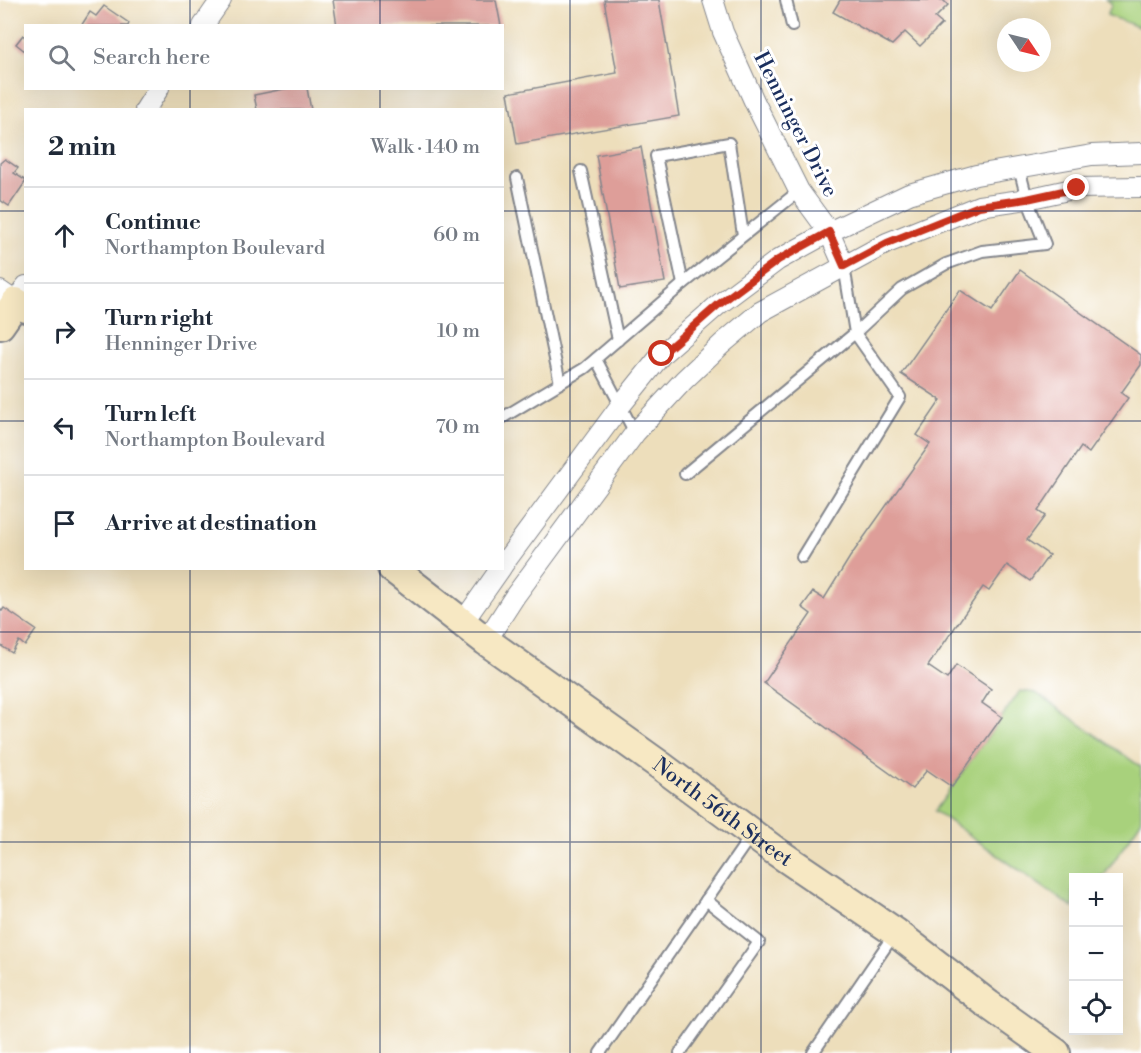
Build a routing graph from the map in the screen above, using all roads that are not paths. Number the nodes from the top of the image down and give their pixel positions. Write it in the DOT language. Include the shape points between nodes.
graph roads {
  1 [pos="221,0"];
  2 [pos="713,0"];
  3 [pos="786,0"];
  4 [pos="204,24"];
  5 [pos="792,26"];
  6 [pos="158,90"];
  7 [pos="146,108"];
  8 [pos="1141,153"];
  9 [pos="1019,168"];
  10 [pos="581,171"];
  11 [pos="517,178"];
  12 [pos="1141,187"];
  13 [pos="799,191"];
  14 [pos="1027,199"];
  15 [pos="829,232"];
  16 [pos="743,235"];
  17 [pos="844,266"];
  18 [pos="683,284"];
  19 [pos="17,297"];
  20 [pos="0,325"];
  21 [pos="855,333"];
  22 [pos="618,340"];
  23 [pos="596,359"];
  24 [pos="560,383"];
  25 [pos="621,405"];
  26 [pos="504,417"];
  27 [pos="634,433"];
  28 [pos="685,474"];
  29 [pos="802,557"];
  30 [pos="504,564"];
  31 [pos="395,570"];
  32 [pos="500,570"];
  33 [pos="463,622"];
  34 [pos="486,641"];
  35 [pos="752,834"];
  36 [pos="706,900"];
  37 [pos="895,933"];
  38 [pos="605,1051"];
  39 [pos="680,1053"];
  40 [pos="813,1053"];
  41 [pos="1056,1053"];
  1 -- 4 [label="street"];
  2 -- 13 [label="street, Henninger Drive" via="723,32"];
  3 -- 5 [label="lane"];
  6 -- 7 [label="street"];
  8 -- 9 [label="street" via="1092,155"];
  9 -- 14 [label="lane"];
  9 -- 15 [label="street" via="976,175 909,194"];
  10 -- 22 [label="lane"];
  11 -- 24 [label="lane"];
  12 -- 14 [label="street" via="1077,188"];
  13 -- 15 [label="street, Henninger Drive"];
  13 -- 16 [label="lane"];
  14 -- 17 [label="street" via="979,206 887,243"];
  14 -- 21 [label="lane" via="1045,244 982,251 946,264 902,289"];
  15 -- 17 [label="street, Henninger Drive"];
  15 -- 25 [label="street" via="778,260 718,305 662,354"];
  16 -- 18 [label="lane"];
  16 -- 18 [label="lane" via="729,143 656,156"];
  17 -- 21 [label="lane"];
  17 -- 27 [label="street" via="760,312 699,366"];
  18 -- 22 [label="lane"];
  19 -- 20 [label="street"];
  21 -- 28 [label="lane"];
  21 -- 29 [label="lane" via="900,397"];
  22 -- 23 [label="lane"];
  23 -- 24 [label="lane"];
  23 -- 25 [label="lane"];
  24 -- 26 [label="lane"];
  25 -- 27 [label="lane"];
  25 -- 30 [label="street"];
  27 -- 34 [label="street"];
  31 -- 33 [label="street, North 56th Street"];
  32 -- 33 [label="street"];
  33 -- 34 [label="street, North 56th Street"];
  34 -- 35 [label="street, North 56th Street"];
  35 -- 36 [label="lane"];
  35 -- 37 [label="street, North 56th Street"];
  36 -- 38 [label="lane"];
  36 -- 39 [label="lane" via="759,942"];
  37 -- 40 [label="lane"];
  37 -- 41 [label="street, North 56th Street"];
}
